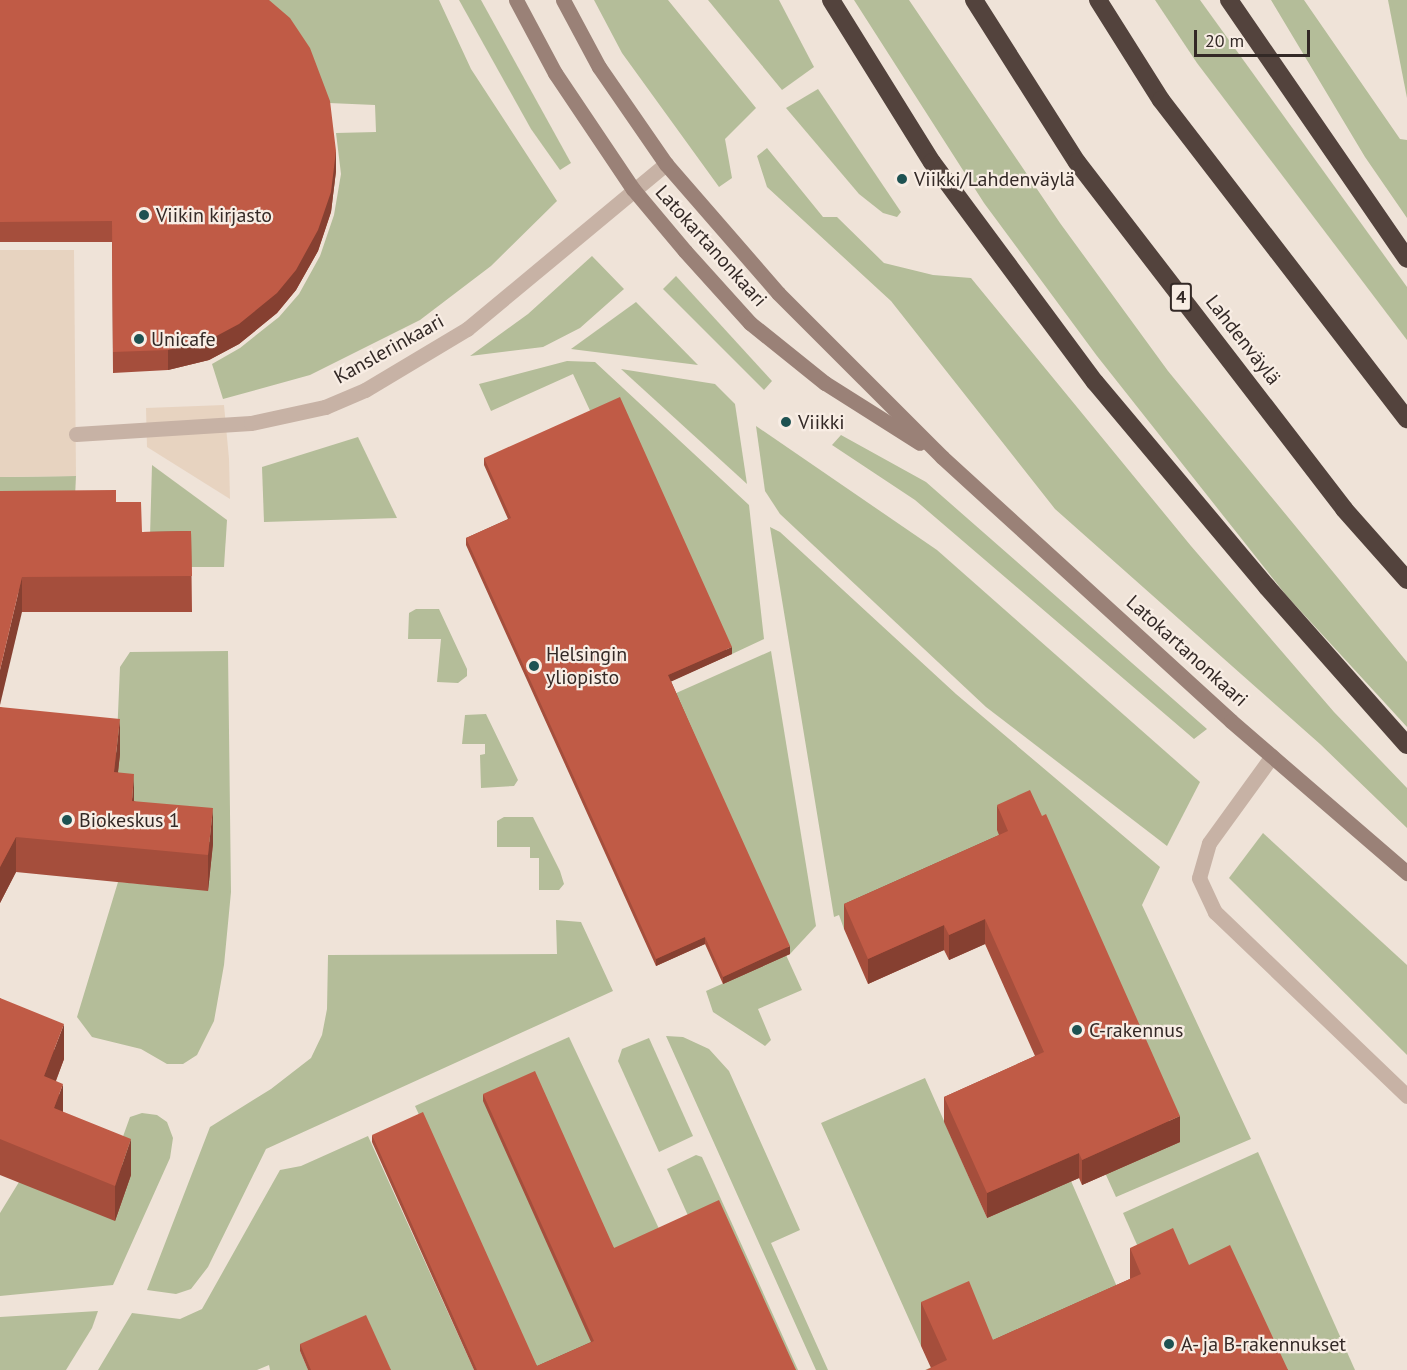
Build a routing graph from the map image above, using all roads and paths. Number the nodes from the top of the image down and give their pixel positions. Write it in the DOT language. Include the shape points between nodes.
graph roads {
  1 [pos="516,0"];
  2 [pos="563,0"];
  3 [pos="831,0"];
  4 [pos="974,0"];
  5 [pos="1098,0"];
  6 [pos="1229,0"];
  7 [pos="666,164"];
  8 [pos="633,189"];
  9 [pos="1407,259"];
  10 [pos="1407,419"];
  11 [pos="76,434"];
  12 [pos="942,457"];
  13 [pos="1407,580"];
  14 [pos="1407,745"];
  15 [pos="1272,756"];
  16 [pos="1407,873"];
  17 [pos="1407,1096"];
  1 -- 8 [label="street, Latokartanonkaari" via="555,73"];
  2 -- 7 [label="street, Latokartanonkaari" via="599,67"];
  3 -- 14 [label="highway" via="932,162 1095,382 1267,587"];
  4 -- 13 [label="highway, Lahdenväylä / 4" via="1077,162 1344,509"];
  5 -- 10 [label="highway" via="1161,100"];
  6 -- 9 [label="highway"];
  7 -- 8 [label="street, Kanslerinkaari"];
  7 -- 12 [label="street, Latokartanonkaari" via="778,293"];
  8 -- 11 [label="street, Kanslerinkaari" via="467,329 365,390 325,407 250,423"];
  8 -- 12 [label="street, Latokartanonkaari" via="750,323 825,383"];
  12 -- 15 [label="street, Latokartanonkaari"];
  15 -- 16 [label="street, Latokartanonkaari"];
  15 -- 17 [label="street" via="1209,843 1199,878 1215,912"];
}
